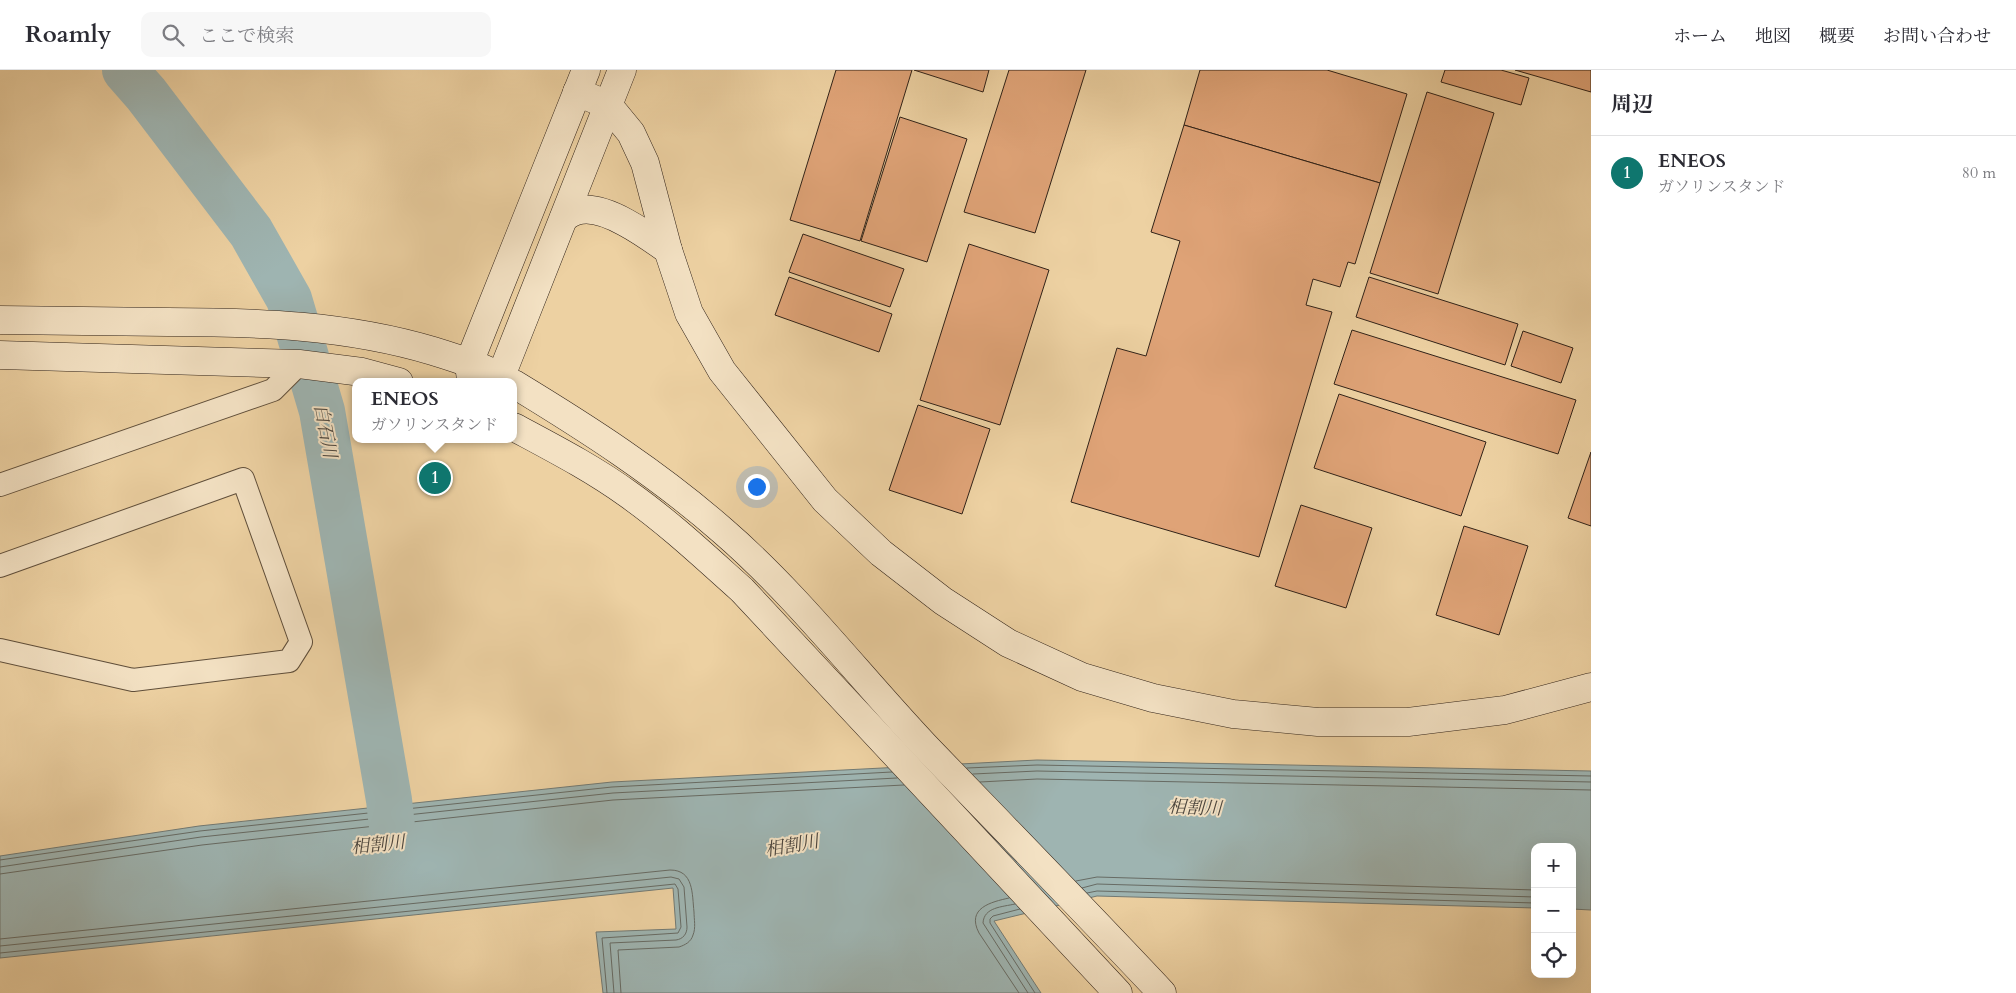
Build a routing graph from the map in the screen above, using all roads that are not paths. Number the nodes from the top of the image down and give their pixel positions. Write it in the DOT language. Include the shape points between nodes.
graph roads {
  1 [pos="622,70"];
  2 [pos="582,81"];
  3 [pos="608,105"];
  4 [pos="564,218"];
  5 [pos="668,250"];
  6 [pos="0,320"];
  7 [pos="0,355"];
  8 [pos="299,364"];
  9 [pos="470,373"];
  10 [pos="384,378"];
  11 [pos="492,378"];
  12 [pos="506,378"];
  13 [pos="517,388"];
  14 [pos="517,429"];
  15 [pos="0,485"];
  16 [pos="0,566"];
  17 [pos="0,650"];
  18 [pos="1591,687"];
  19 [pos="1118,993"];
  20 [pos="1162,993"];
  1 -- 3 [label="street"];
  2 -- 3 [label="street"];
  2 -- 9 [label="street"];
  3 -- 4 [label="street"];
  3 -- 5 [label="street" via="631,134 645,163"];
  4 -- 5 [label="street" via="583,210 602,212 636,227"];
  4 -- 12 [label="street"];
  5 -- 18 [label="street" via="689,313 722,371 824,500 882,553 943,601 1008,643 1082,677 1152,698 1233,714 1318,722 1408,722 1505,710"];
  6 -- 9 [label="street" via="238,322 342,330 402,342"];
  7 -- 8 [label="street"];
  8 -- 10 [label="street"];
  8 -- 15 [label="street" via="274,390"];
  9 -- 11 [label="street"];
  13 -- 20 [label="street" via="592,431 663,481 724,532 784,591 924,745"];
  14 -- 19 [label="street" via="629,494 742,590"];
  16 -- 17 [label="street" via="243,479 301,642 289,662 133,680"];
}
